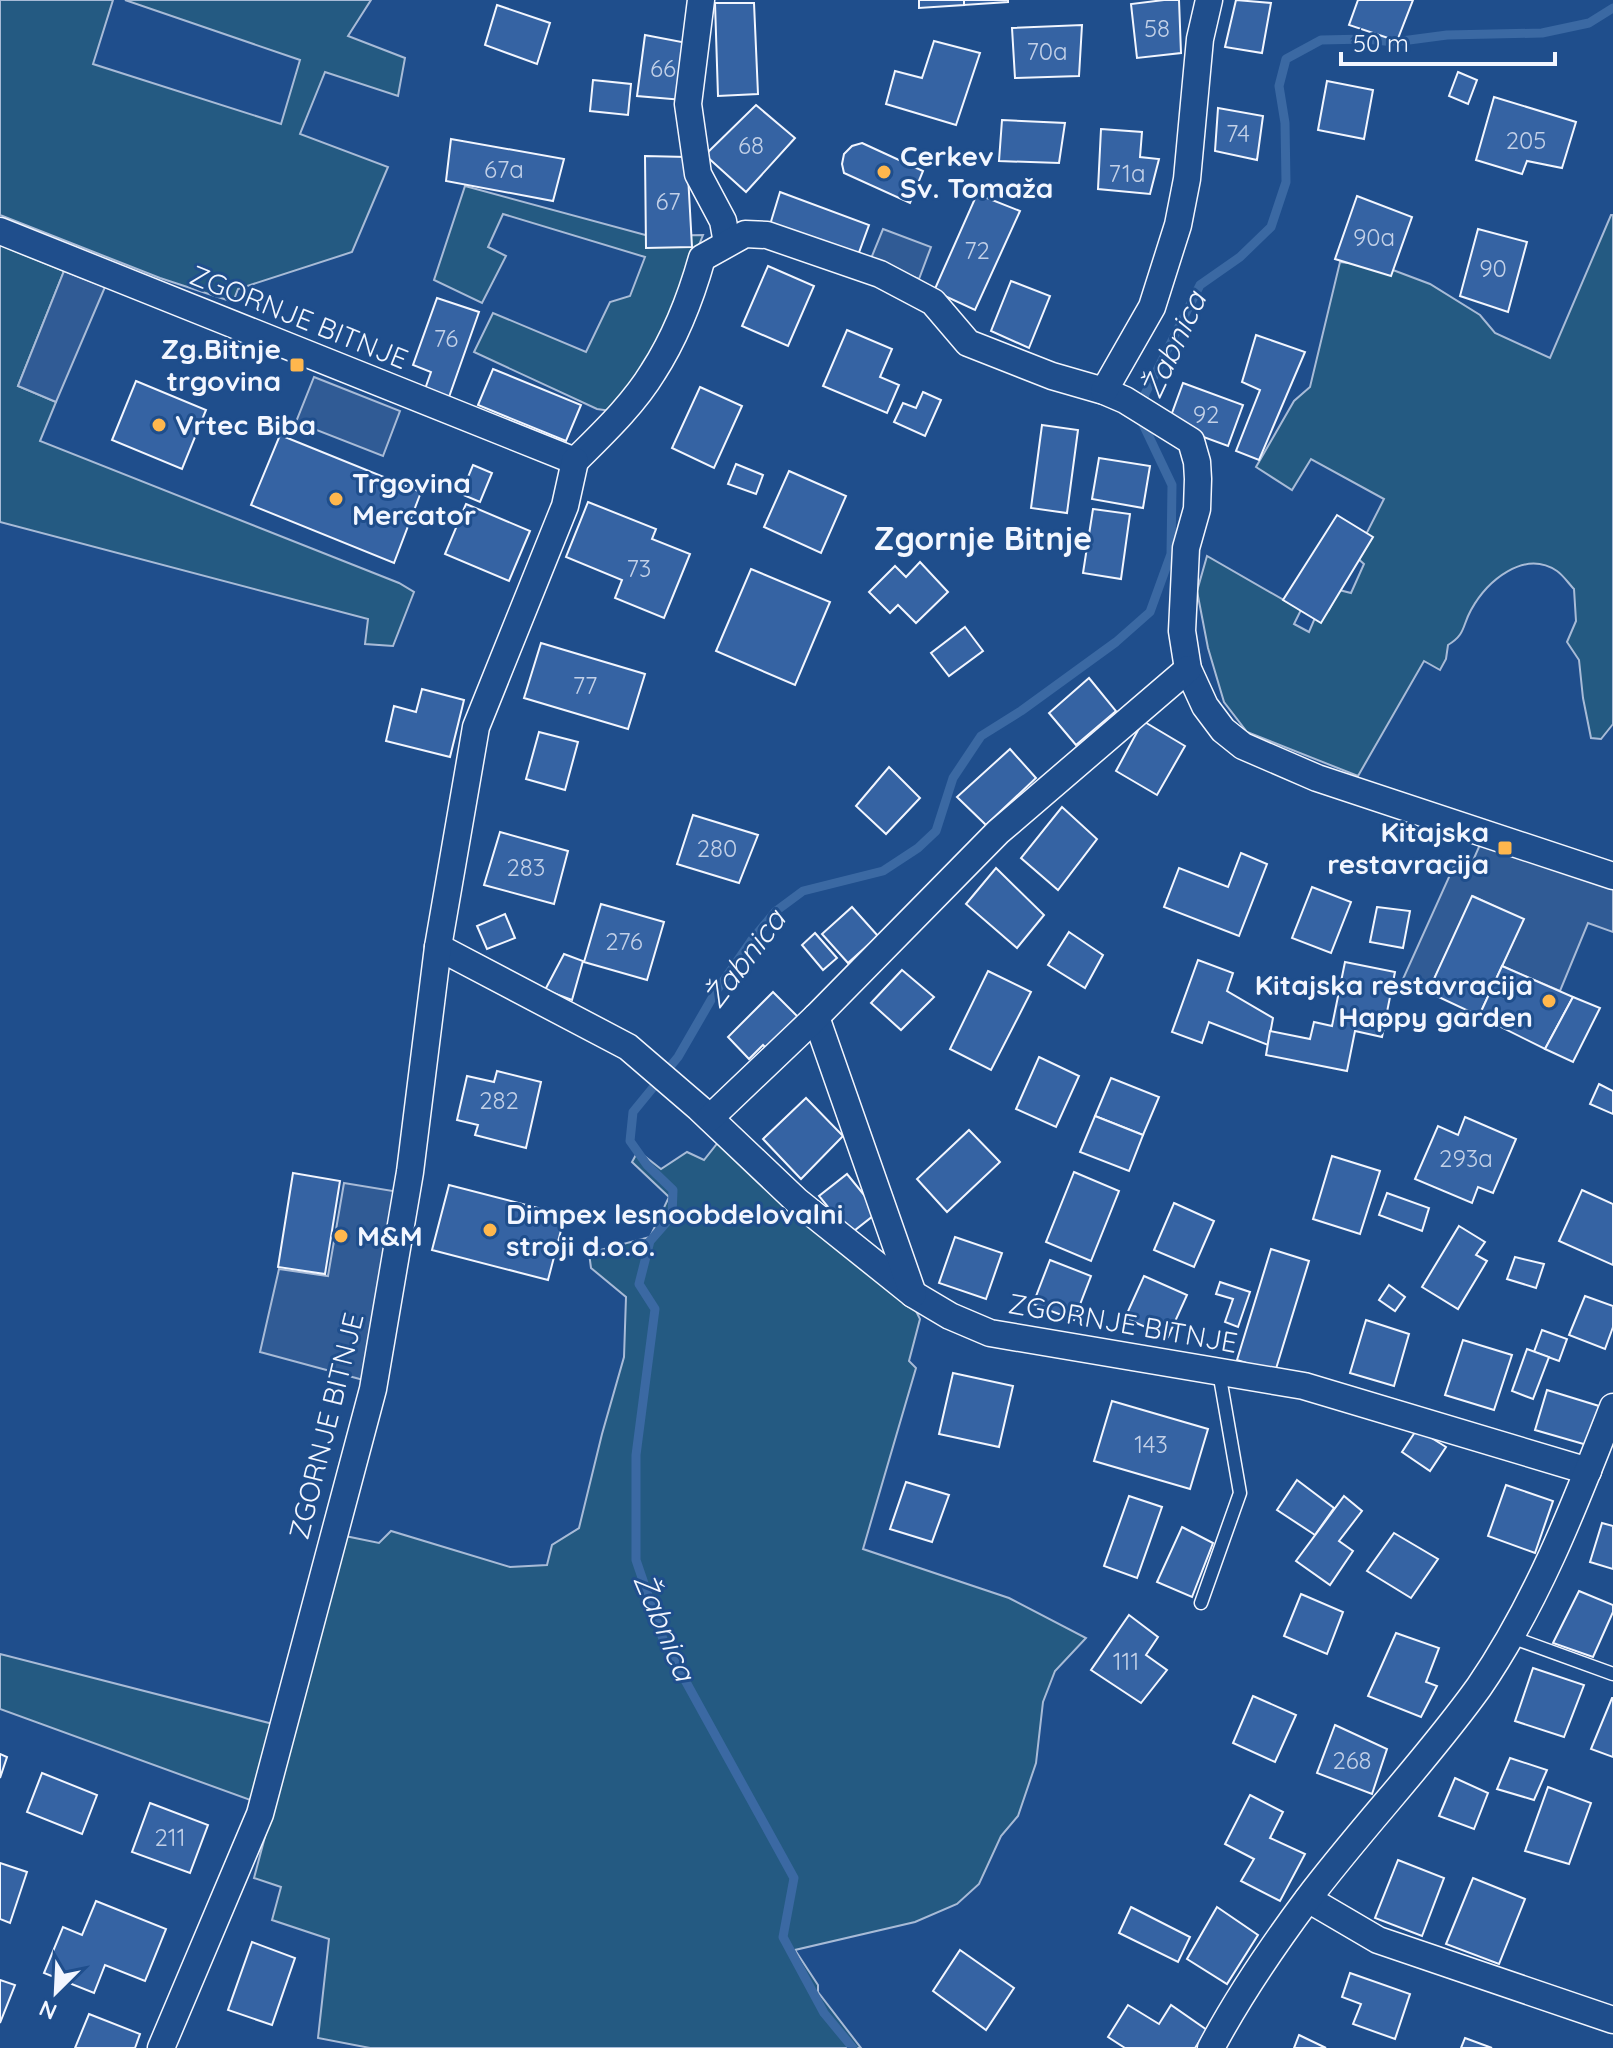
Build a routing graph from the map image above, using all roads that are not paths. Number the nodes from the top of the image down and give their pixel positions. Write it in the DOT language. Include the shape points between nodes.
graph roads {
  1 [pos="701,0"];
  2 [pos="1209,0"];
  3 [pos="0,231"];
  4 [pos="727,243"];
  5 [pos="1114,395"];
  6 [pos="575,461"];
  7 [pos="1188,669"];
  8 [pos="1613,876"];
  9 [pos="438,947"];
  10 [pos="816,1017"];
  11 [pos="710,1118"];
  12 [pos="913,1294"];
  13 [pos="1219,1372"];
  14 [pos="1613,1407"];
  15 [pos="1588,1471"];
  16 [pos="1201,1603"];
  17 [pos="1511,1637"];
  18 [pos="1613,1674"];
  19 [pos="1308,1899"];
  20 [pos="1613,2020"];
  21 [pos="161,2048"];
  22 [pos="1211,2048"];
  1 -- 4 [label="street" via="688,104 698,174 723,221"];
  2 -- 5 [label="street" via="1178,225 1152,307"];
  3 -- 6 [label="street, ZGORNJE BITNJE"];
  4 -- 5 [label="street" via="745,234 767,235 880,274 933,302 968,343"];
  4 -- 6 [label="street" via="702,258 654,371"];
  5 -- 7 [label="street" via="1191,441 1197,462 1197,509 1186,548 1182,597"];
  6 -- 9 [label="street, ZGORNJE BITNJE" via="565,506 476,727"];
  7 -- 8 [label="street" via="1205,706 1243,746 1317,778"];
  7 -- 10 [label="street" via="998,832"];
  9 -- 11 [label="street, ZGORNJE BITNJE" via="628,1047"];
  9 -- 21 [label="street, ZGORNJE BITNJE" via="410,1172 373,1389 260,1814"];
  10 -- 11 [label="street"];
  10 -- 12 [label="street"];
  11 -- 12 [label="street, ZGORNJE BITNJE" via="797,1201"];
  12 -- 13 [label="street, ZGORNJE BITNJE" via="990,1333"];
  13 -- 15 [label="street, ZGORNJE BITNJE" via="1304,1386"];
  13 -- 16 [label="lane" via="1240,1493"];
  14 -- 15 [label="street"];
  15 -- 17 [label="street"];
  17 -- 18 [label="lane"];
  17 -- 19 [label="street" via="1444,1733"];
  19 -- 20 [label="street" via="1378,1940"];
  19 -- 22 [label="street"];
}
